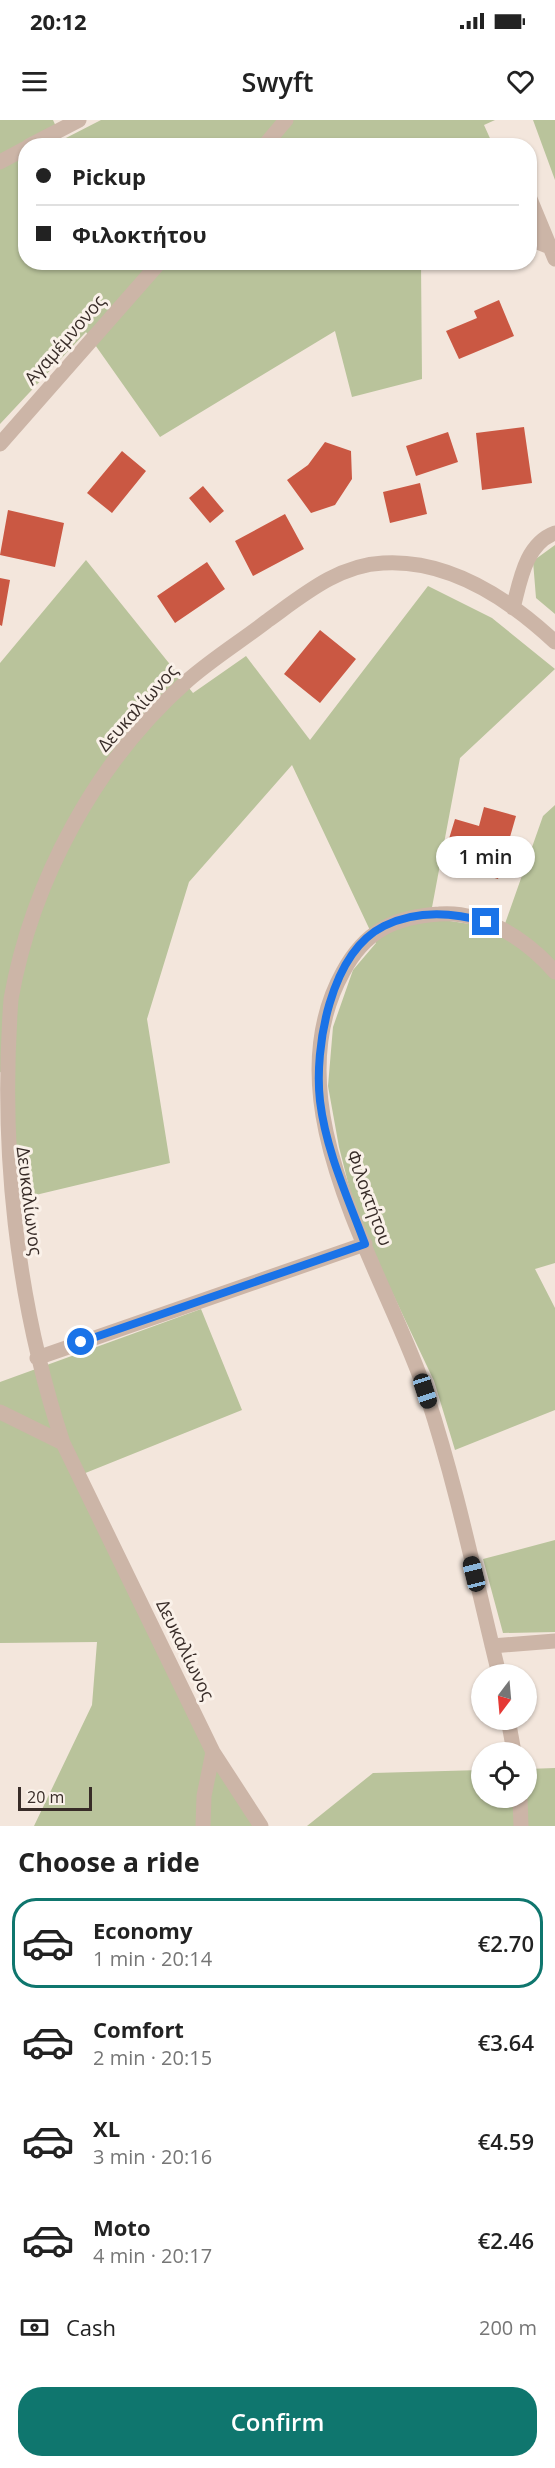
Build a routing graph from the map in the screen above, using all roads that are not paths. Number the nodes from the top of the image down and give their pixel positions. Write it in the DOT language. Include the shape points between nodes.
graph roads {
  1 [pos="79,120"];
  2 [pos="286,120"];
  3 [pos="43,138"];
  4 [pos="271,138"];
  5 [pos="18,151"];
  6 [pos="0,162"];
  7 [pos="537,215"];
  8 [pos="537,243"];
  9 [pos="553,253"];
  10 [pos="153,270"];
  11 [pos="0,444"];
  12 [pos="555,533"];
  13 [pos="513,608"];
  14 [pos="555,642"];
  15 [pos="555,972"];
  16 [pos="365,1244"];
  17 [pos="37,1358"];
  18 [pos="0,1412"];
  19 [pos="63,1443"];
  20 [pos="555,1641"];
  21 [pos="492,1646"];
  22 [pos="496,1664"];
  23 [pos="213,1752"];
  24 [pos="520,1808"];
  25 [pos="203,1826"];
  26 [pos="261,1826"];
  27 [pos="521,1826"];
  1 -- 3 [label="street"];
  2 -- 4 [label="street"];
  5 -- 6 [label="street"];
  7 -- 9 [label="street"];
  8 -- 9 [label="street"];
  10 -- 11 [label="street, Αγαμέμνονος"];
  12 -- 13 [label="street" via="533,550"];
  13 -- 14 [label="street, Δευκαλίωνος"];
  13 -- 17 [label="street, Δευκαλίωνος" via="463,578 419,565 376,563 336,574 188,680 129,741 107,772 70,834 41,896 21,955 5,1044 1,1112 4,1190"];
  15 -- 16 [label="street, Φιλοκτήτου" via="502,929 444,913 382,927 346,966 325,1023 320,1101 341,1180"];
  16 -- 17 [label="street"];
  16 -- 21 [label="street, Φιλοκτήτου" via="444,1447"];
  17 -- 19 [label="street, Δευκαλίωνος"];
  18 -- 19 [label="street"];
  19 -- 23 [label="street, Δευκαλίωνος"];
  20 -- 21 [label="street"];
  21 -- 22 [label="street, Φιλοκτήτου"];
  23 -- 25 [label="street" via="204,1796"];
  23 -- 26 [label="street, Δευκαλίωνος"];
  24 -- 27 [label="street"];
}
